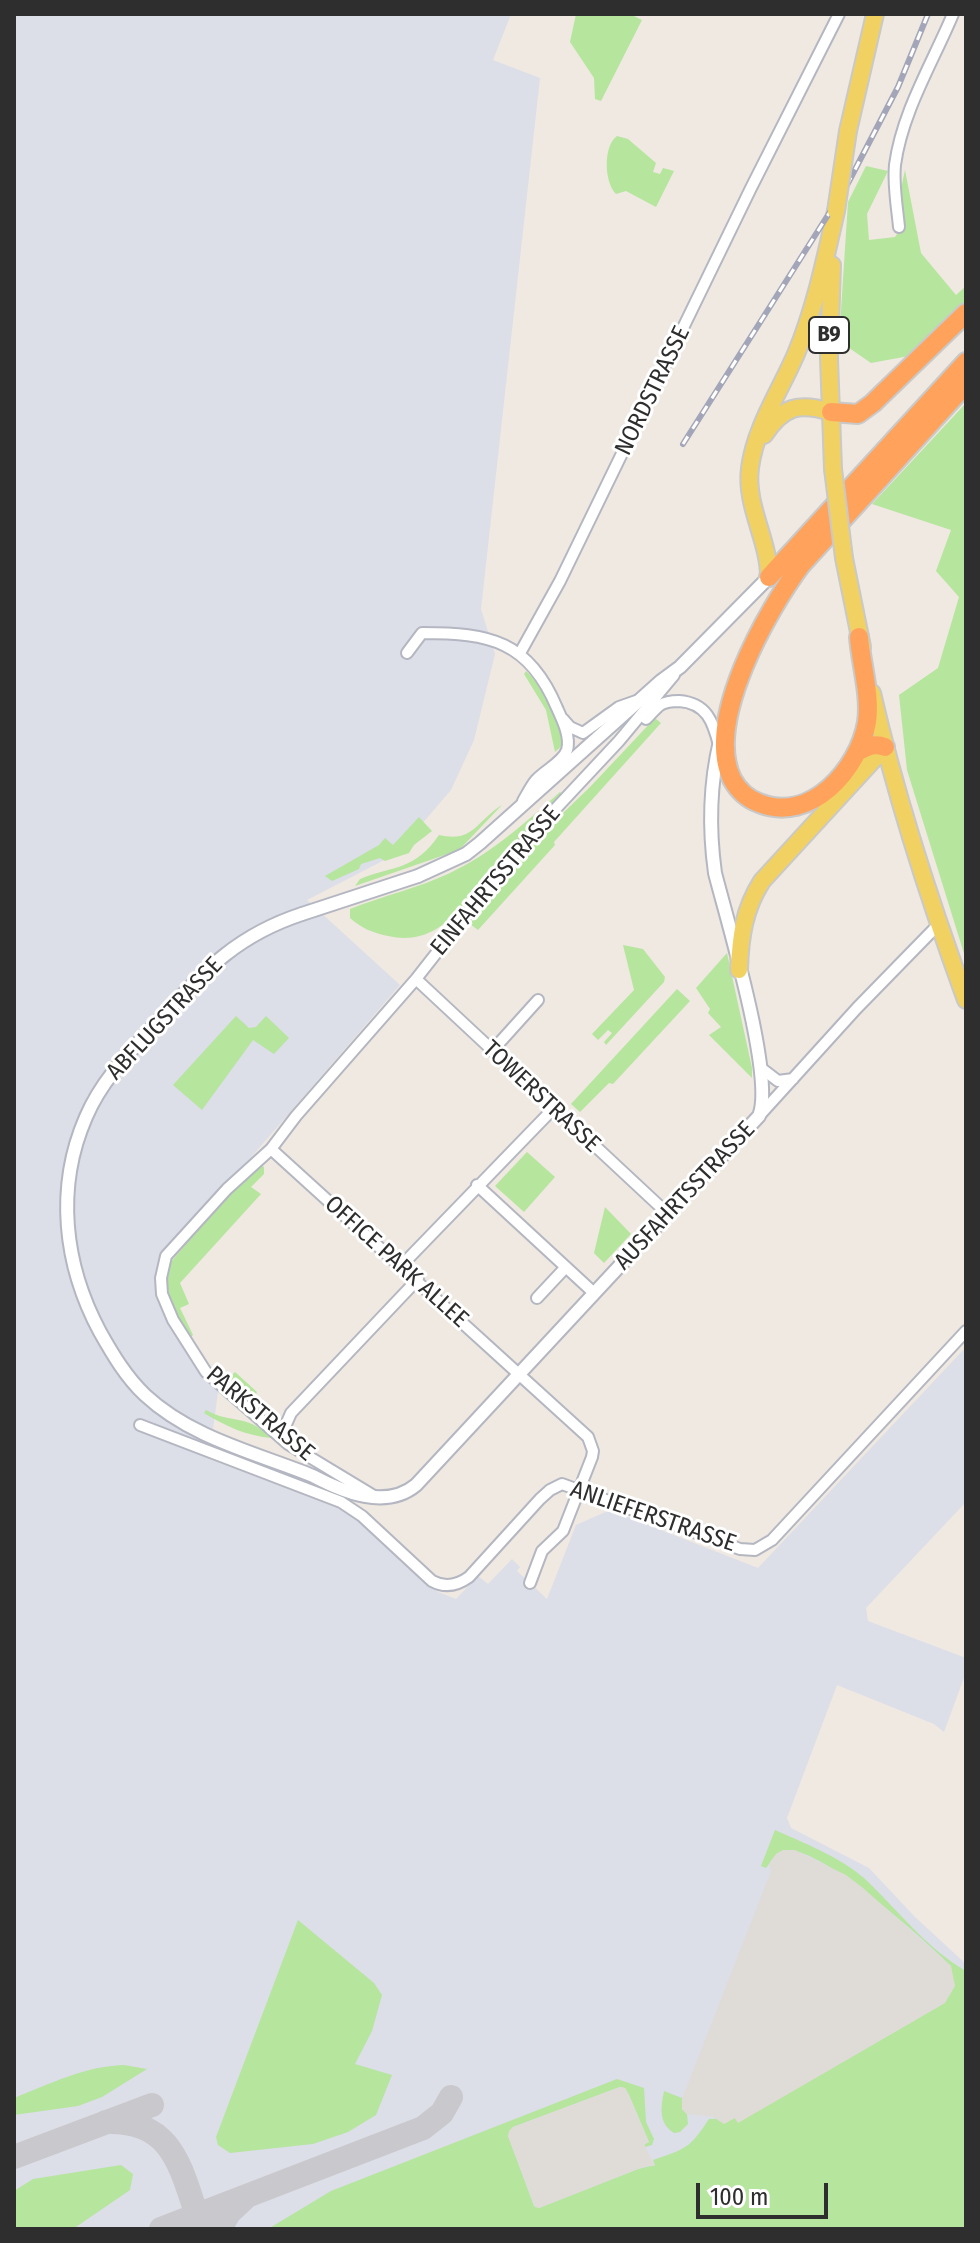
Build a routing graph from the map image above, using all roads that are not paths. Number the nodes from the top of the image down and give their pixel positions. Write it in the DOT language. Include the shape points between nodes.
graph roads {
  1 [pos="839,14"];
  2 [pos="875,14"];
  3 [pos="953,14"];
  4 [pos="836,211"];
  5 [pos="899,227"];
  6 [pos="966,313"];
  7 [pos="966,362"];
  8 [pos="966,384"];
  9 [pos="831,412"];
  10 [pos="754,450"];
  11 [pos="769,577"];
  12 [pos="859,637"];
  13 [pos="407,653"];
  14 [pos="520,653"];
  15 [pos="680,667"];
  16 [pos="642,698"];
  17 [pos="732,699"];
  18 [pos="560,714"];
  19 [pos="619,741"];
  20 [pos="719,745"];
  21 [pos="885,747"];
  22 [pos="859,751"];
  23 [pos="859,778"];
  24 [pos="894,779"];
  25 [pos="520,806"];
  26 [pos="938,925"];
  27 [pos="739,970"];
  28 [pos="416,979"];
  29 [pos="538,1000"];
  30 [pos="966,1000"];
  31 [pos="492,1051"];
  32 [pos="761,1068"];
  33 [pos="795,1078"];
  34 [pos="554,1108"];
  35 [pos="759,1116"];
  36 [pos="271,1149"];
  37 [pos="477,1185"];
  38 [pos="227,1189"];
  39 [pos="668,1214"];
  40 [pos="402,1265"];
  41 [pos="566,1267"];
  42 [pos="418,1279"];
  43 [pos="594,1293"];
  44 [pos="537,1298"];
  45 [pos="966,1331"];
  46 [pos="520,1376"];
  47 [pos="140,1425"];
  48 [pos="288,1444"];
  49 [pos="580,1488"];
  50 [pos="376,1497"];
  51 [pos="530,1583"];
  1 -- 14 [label="street, NORDSTRASSE" via="566,570"];
  2 -- 4 [label="main road, B9, bridge"];
  3 -- 5 [label="street" via="899,144"];
  4 -- 9 [label="main road, B9" via="829,328"];
  4 -- 10 [label="main road" via="796,354"];
  6 -- 9 [label="highway" via="873,403 858,414"];
  7 -- 11 [label="highway"];
  8 -- 17 [label="highway" via="801,565 754,641"];
  9 -- 10 [label="main road" via="794,408 772,423"];
  9 -- 12 [label="main road, B9, bridge" via="844,558"];
  10 -- 11 [label="main road" via="750,492"];
  11 -- 15 [label="street, EINFAHRTSSTRASSE"];
  12 -- 21 [label="main road, B9"];
  12 -- 22 [label="highway" via="868,709"];
  13 -- 14 [label="street" via="422,633 451,633 477,635"];
  14 -- 18 [label="street" via="540,674"];
  15 -- 16 [label="street, ABFLUGSTRASSE"];
  15 -- 19 [label="street, EINFAHRTSSTRASSE"];
  16 -- 18 [label="street" via="583,733"];
  16 -- 25 [label="street, ABFLUGSTRASSE"];
  17 -- 20 [label="street, AUSFAHRTSSTRASSE"];
  17 -- 22 [label="highway" via="727,766 734,782 755,802 782,808 812,800 843,775"];
  18 -- 25 [label="street" via="566,753 536,781"];
  19 -- 20 [label="street" via="660,705 683,701 705,710"];
  19 -- 28 [label="street, EINFAHRTSSTRASSE" via="518,849"];
  20 -- 27 [label="street, AUSFAHRTSSTRASSE" via="711,844"];
  21 -- 22 [label="highway" via="878,744"];
  21 -- 23 [label="main road"];
  21 -- 24 [label="main road, B9"];
  23 -- 24 [label="main road" via="880,772"];
  23 -- 27 [label="main road" via="762,881 744,919"];
  24 -- 26 [label="main road, B9"];
  25 -- 50 [label="street, ABFLUGSTRASSE, bridge" via="466,854 248,937 213,964 107,1080 74,1151 67,1232 77,1277 119,1364 147,1397 202,1434 353,1493"];
  26 -- 30 [label="main road, B9"];
  26 -- 33 [label="street"];
  27 -- 32 [label="street, AUSFAHRTSSTRASSE"];
  28 -- 31 [label="street, TOWERSTRASSE"];
  28 -- 36 [label="street, EINFAHRTSSTRASSE"];
  29 -- 31 [label="street"];
  31 -- 34 [label="street, TOWERSTRASSE"];
  32 -- 33 [label="street" via="778,1081"];
  32 -- 35 [label="street, AUSFAHRTSSTRASSE" via="764,1102"];
  33 -- 35 [label="street"];
  34 -- 37 [label="street"];
  34 -- 39 [label="street, TOWERSTRASSE"];
  35 -- 39 [label="street, AUSFAHRTSSTRASSE"];
  36 -- 38 [label="street, EINFAHRTSSTRASSE"];
  36 -- 40 [label="street, OFFICE PARK ALLEE"];
  37 -- 40 [label="street"];
  37 -- 41 [label="street"];
  38 -- 48 [label="street, PARKSTRASSE" via="166,1256 162,1294 206,1372"];
  39 -- 43 [label="street, AUSFAHRTSSTRASSE"];
  40 -- 42 [label="street, OFFICE PARK ALLEE"];
  41 -- 43 [label="street"];
  41 -- 44 [label="street"];
  42 -- 46 [label="street, OFFICE PARK ALLEE"];
  42 -- 48 [label="street" via="291,1413 284,1429"];
  43 -- 46 [label="street, AUSFAHRTSSTRASSE"];
  45 -- 49 [label="street, ANLIEFERSTRASSE" via="772,1540 755,1550 740,1549"];
  46 -- 49 [label="street, OFFICE PARK ALLEE" via="588,1437 593,1451"];
  46 -- 50 [label="street, AUSFAHRTSSTRASSE" via="416,1485 398,1496"];
  47 -- 49 [label="street, ANLIEFERSTRASSE" via="341,1502 437,1583 461,1582 558,1485"];
  48 -- 50 [label="street, PARKSTRASSE"];
  49 -- 51 [label="street, OFFICE PARK ALLEE" via="563,1531 542,1551"];
}
